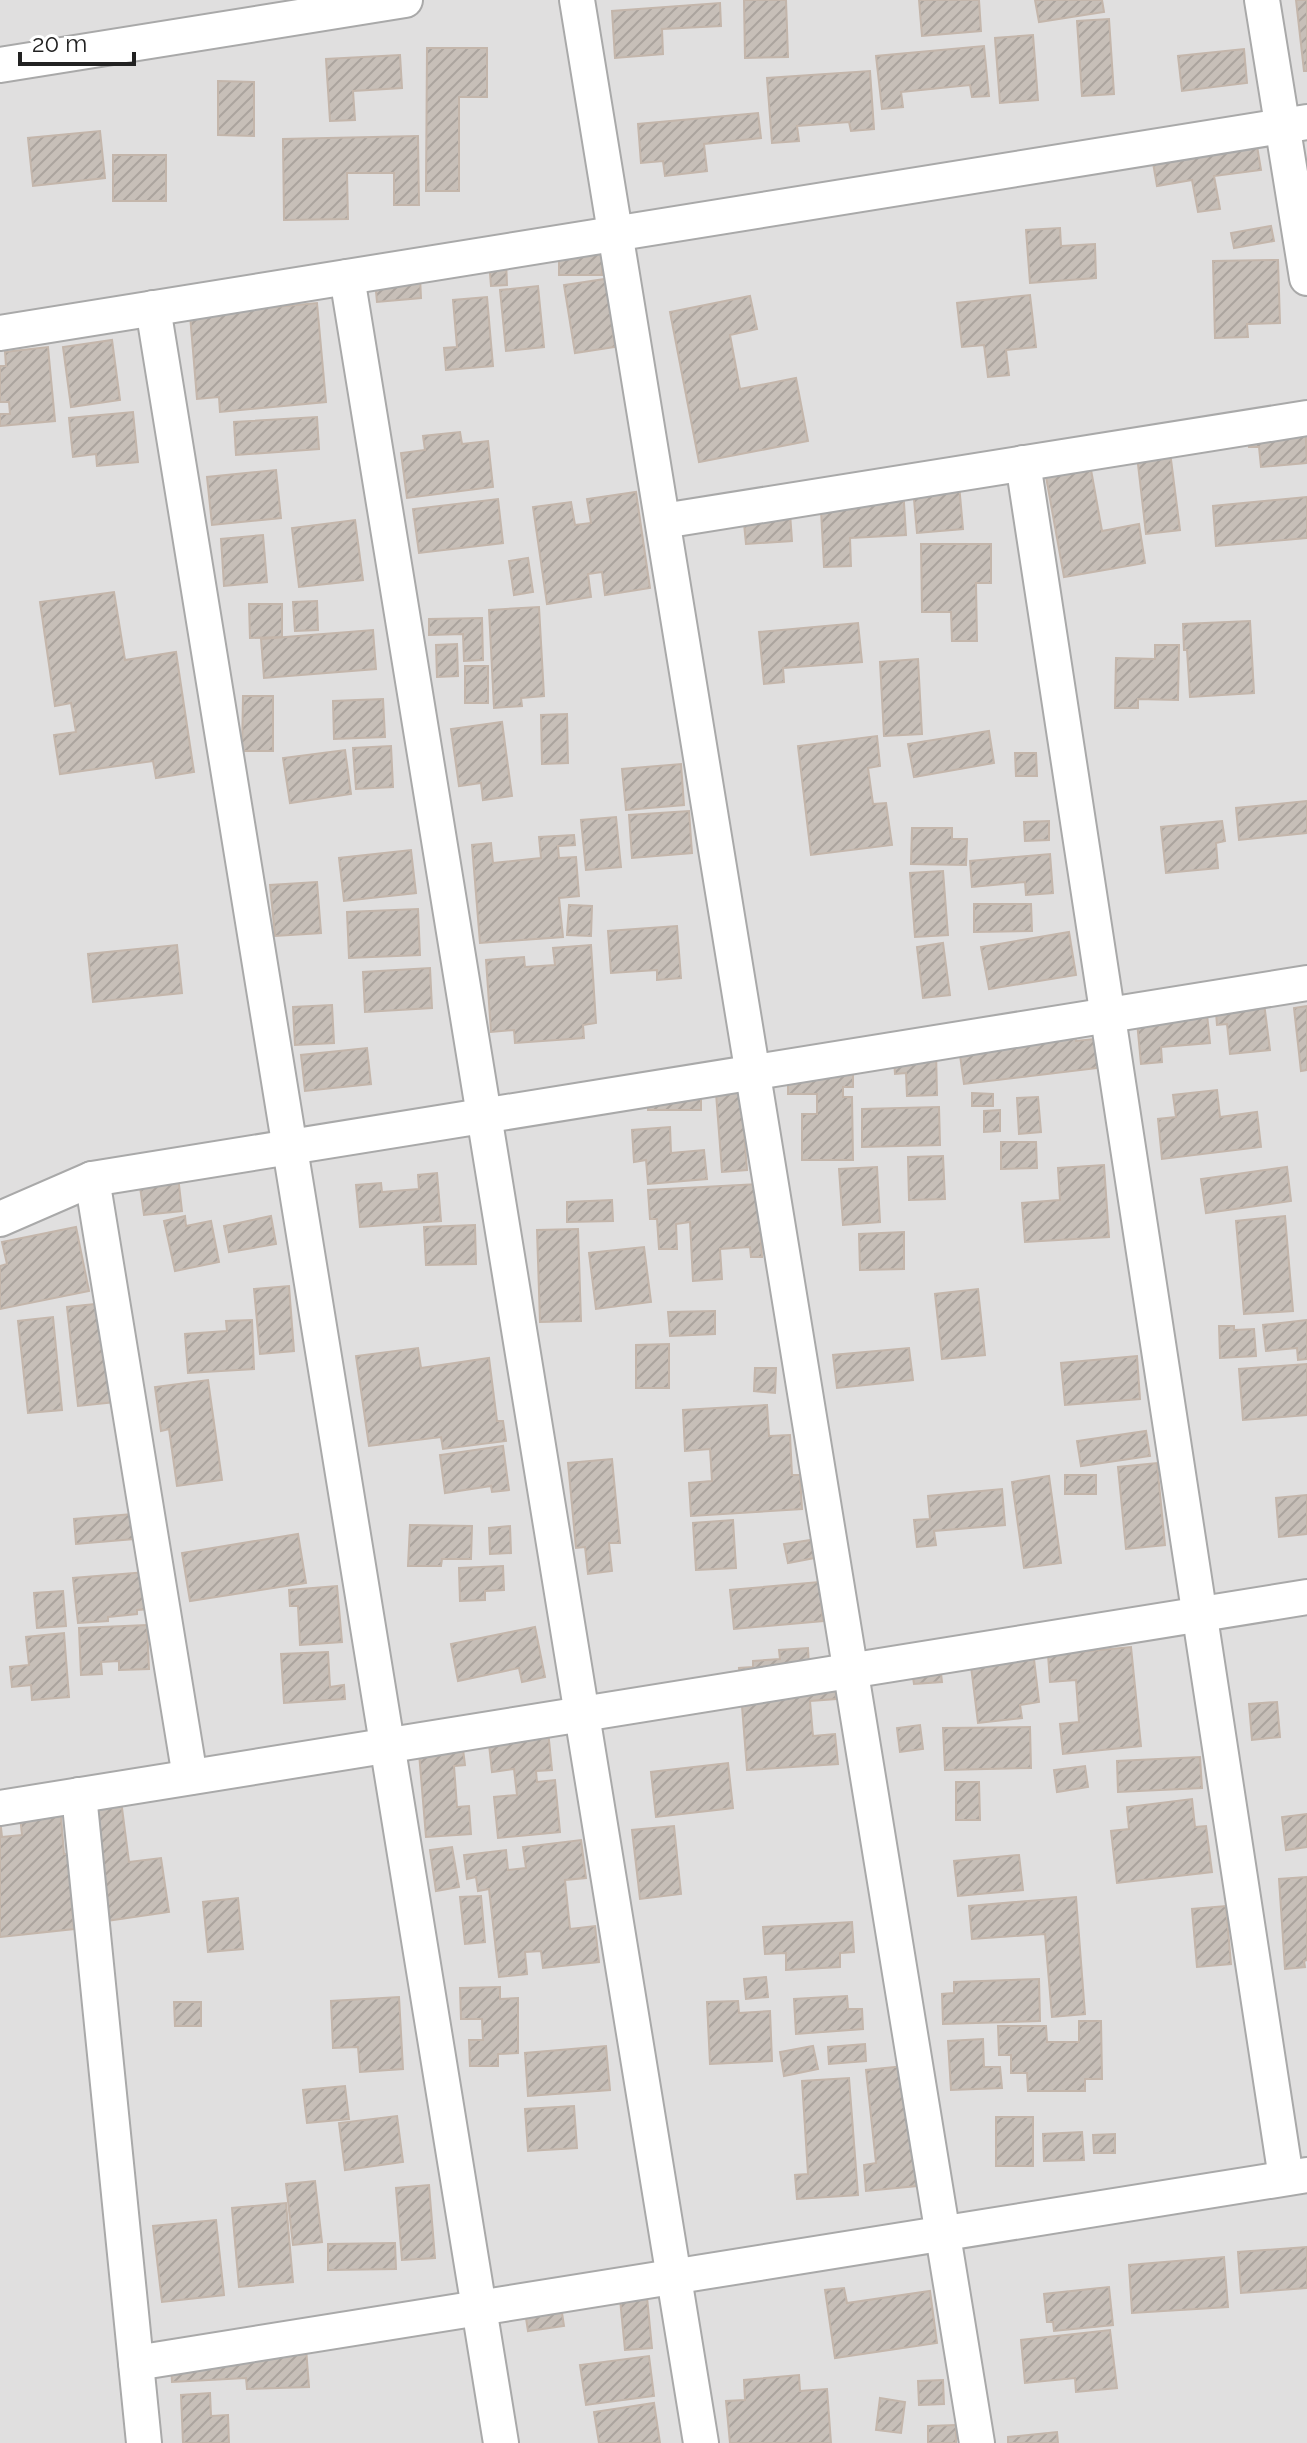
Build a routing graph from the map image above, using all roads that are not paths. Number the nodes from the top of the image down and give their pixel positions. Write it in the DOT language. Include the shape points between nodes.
graph roads {
  1 [pos="405,0"];
  2 [pos="577,0"];
  3 [pos="1262,0"];
  4 [pos="334,6"];
  5 [pos="0,65"];
  6 [pos="1295,124"];
  7 [pos="616,233"];
  8 [pos="347,277"];
  9 [pos="1307,278"];
  10 [pos="153,308"];
  11 [pos="0,333"];
  12 [pos="1307,418"];
  13 [pos="1023,463"];
  14 [pos="663,521"];
  15 [pos="1307,983"];
  16 [pos="1108,1015"];
  17 [pos="753,1072"];
  18 [pos="484,1115"];
  19 [pos="290,1147"];
  20 [pos="92,1179"];
  21 [pos="0,1219"];
  22 [pos="1307,1597"];
  23 [pos="1200,1614"];
  24 [pos="851,1670"];
  25 [pos="582,1713"];
  26 [pos="388,1745"];
  27 [pos="190,1777"];
  28 [pos="79,1795"];
  29 [pos="0,1808"];
  30 [pos="1296,2176"];
  31 [pos="942,2233"];
  32 [pos="674,2277"];
  33 [pos="479,2308"];
  34 [pos="136,2363"];
  35 [pos="144,2443"];
  36 [pos="501,2443"];
  37 [pos="701,2443"];
  38 [pos="977,2443"];
  1 -- 4 [label="street"];
  2 -- 7 [label="street"];
  3 -- 6 [label="street"];
  4 -- 5 [label="street"];
  6 -- 7 [label="street"];
  6 -- 9 [label="street"];
  7 -- 8 [label="street"];
  7 -- 14 [label="street"];
  8 -- 10 [label="street"];
  8 -- 18 [label="street"];
  10 -- 11 [label="street"];
  10 -- 19 [label="street"];
  12 -- 13 [label="street"];
  13 -- 14 [label="street"];
  13 -- 16 [label="street"];
  14 -- 17 [label="street"];
  15 -- 16 [label="street"];
  16 -- 17 [label="street"];
  16 -- 23 [label="street"];
  17 -- 18 [label="street"];
  17 -- 24 [label="street"];
  18 -- 19 [label="street"];
  18 -- 25 [label="street"];
  19 -- 20 [label="street"];
  19 -- 26 [label="street"];
  20 -- 21 [label="street"];
  20 -- 27 [label="street"];
  22 -- 23 [label="street"];
  23 -- 24 [label="street"];
  23 -- 30 [label="street"];
  24 -- 25 [label="street"];
  24 -- 31 [label="street"];
  25 -- 26 [label="street"];
  25 -- 32 [label="street"];
  26 -- 27 [label="street"];
  26 -- 33 [label="street"];
  27 -- 28 [label="street"];
  28 -- 29 [label="street"];
  28 -- 34 [label="street"];
  30 -- 31 [label="street"];
  31 -- 32 [label="street"];
  31 -- 38 [label="street"];
  32 -- 33 [label="street"];
  32 -- 37 [label="street"];
  33 -- 34 [label="street"];
  33 -- 36 [label="street"];
  34 -- 35 [label="street"];
}
